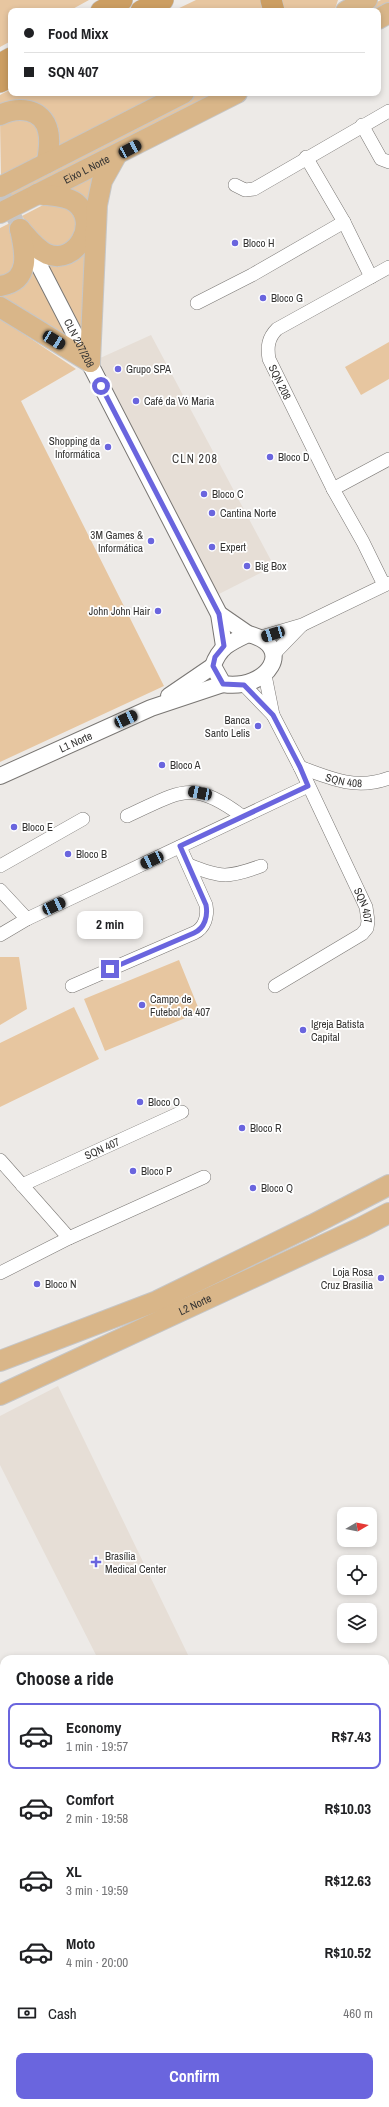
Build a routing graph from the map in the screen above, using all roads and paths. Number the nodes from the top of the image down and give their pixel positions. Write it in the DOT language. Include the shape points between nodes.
graph roads {
  1 [pos="122,0"];
  2 [pos="163,0"];
  3 [pos="367,0"];
  4 [pos="107,8"];
  5 [pos="147,8"];
  6 [pos="352,8"];
  7 [pos="178,96"];
  8 [pos="230,96"];
  9 [pos="389,111"];
  10 [pos="0,115"];
  11 [pos="362,125"];
  12 [pos="116,156"];
  13 [pos="306,157"];
  14 [pos="389,162"];
  15 [pos="47,163"];
  16 [pos="234,185"];
  17 [pos="0,187"];
  18 [pos="37,194"];
  19 [pos="12,221"];
  20 [pos="344,222"];
  21 [pos="389,267"];
  22 [pos="371,277"];
  23 [pos="0,286"];
  24 [pos="196,303"];
  25 [pos="0,307"];
  26 [pos="90,362"];
  27 [pos="389,459"];
  28 [pos="333,489"];
  29 [pos="387,584"];
  30 [pos="219,614"];
  31 [pos="302,625"];
  32 [pos="254,636"];
  33 [pos="224,646"];
  34 [pos="272,655"];
  35 [pos="213,666"];
  36 [pos="265,675"];
  37 [pos="223,684"];
  38 [pos="244,685"];
  39 [pos="151,708"];
  40 [pos="273,715"];
  41 [pos="300,767"];
  42 [pos="0,776"];
  43 [pos="389,778"];
  44 [pos="308,786"];
  45 [pos="127,816"];
  46 [pos="242,816"];
  47 [pos="83,819"];
  48 [pos="180,846"];
  49 [pos="189,865"];
  50 [pos="0,866"];
  51 [pos="261,866"];
  52 [pos="0,890"];
  53 [pos="27,919"];
  54 [pos="0,935"];
  55 [pos="72,986"];
  56 [pos="275,986"];
  57 [pos="182,1112"];
  58 [pos="0,1160"];
  59 [pos="204,1177"];
  60 [pos="22,1185"];
  61 [pos="389,1185"];
  62 [pos="389,1213"];
  63 [pos="69,1238"];
  64 [pos="0,1273"];
  65 [pos="0,1361"];
  66 [pos="7,1392"];
  1 -- 4 [label="highway"];
  2 -- 5 [label="highway"];
  3 -- 6 [label="main road"];
  7 -- 15 [label="main road"];
  8 -- 12 [label="main road, Eixo L Norte"];
  9 -- 11 [label="street"];
  10 -- 15 [label="main road" via="9,110 24,109 35,113 44,121 50,141"];
  11 -- 13 [label="street"];
  11 -- 14 [label="street" via="381,159"];
  12 -- 18 [label="main road, Eixo L Norte"];
  12 -- 26 [label="main road" via="102,181 97,205"];
  13 -- 16 [label="street" via="254,189 245,190"];
  13 -- 20 [label="street"];
  15 -- 17 [label="main road"];
  18 -- 19 [label="main road, Eixo L Norte"];
  18 -- 19 [label="main road" via="60,197 76,203 80,208 86,223 83,239 75,249 55,256 46,254 32,244"];
  19 -- 23 [label="main road" via="26,257 18,277"];
  19 -- 26 [label="street, CLN 207/208"];
  20 -- 22 [label="street"];
  20 -- 24 [label="street"];
  21 -- 22 [label="street, SQN 208"];
  22 -- 28 [label="street, SQN 208" via="277,329 268,343 269,359"];
  25 -- 26 [label="main road"];
  26 -- 30 [label="street, CLN 207/208"];
  27 -- 28 [label="street"];
  28 -- 29 [label="street, SQN 208"];
  29 -- 31 [label="street"];
  30 -- 32 [label="street, CLN 207/208"];
  30 -- 33 [label="street, CLN 207/208"];
  31 -- 32 [label="street"];
  31 -- 34 [label="street"];
  32 -- 33 [label="street"];
  32 -- 34 [label="street" via="269,645"];
  33 -- 35 [label="street" via="215,657"];
  34 -- 36 [label="street" via="272,664"];
  35 -- 37 [label="street"];
  35 -- 39 [label="street, L1 Norte"];
  36 -- 38 [label="street"];
  36 -- 40 [label="street"];
  37 -- 38 [label="street"];
  37 -- 39 [label="street, L1 Norte"];
  38 -- 40 [label="street"];
  39 -- 42 [label="street, L1 Norte"];
  40 -- 41 [label="street, SQN 407"];
  41 -- 43 [label="street, SQN 408" via="332,780 357,784 376,783"];
  41 -- 44 [label="street, SQN 407"];
  44 -- 46 [label="street"];
  44 -- 56 [label="street, SQN 407" via="366,907 367,928 362,934"];
  45 -- 46 [label="street" via="176,794 191,791 221,800"];
  46 -- 48 [label="street"];
  47 -- 50 [label="street"];
  48 -- 49 [label="street"];
  48 -- 53 [label="street"];
  49 -- 51 [label="street" via="212,875 223,876"];
  49 -- 55 [label="street" via="207,910 206,920 198,932"];
  52 -- 53 [label="street"];
  53 -- 54 [label="street"];
  57 -- 60 [label="street, SQN 407"];
  58 -- 60 [label="street"];
  59 -- 63 [label="street"];
  60 -- 63 [label="street"];
  61 -- 65 [label="main road, L2 Norte" via="157,1301"];
  62 -- 66 [label="main road, L2 Norte"];
  63 -- 64 [label="street"];
  65 -- 66 [label="main road" via="7,1363 15,1378"];
}
